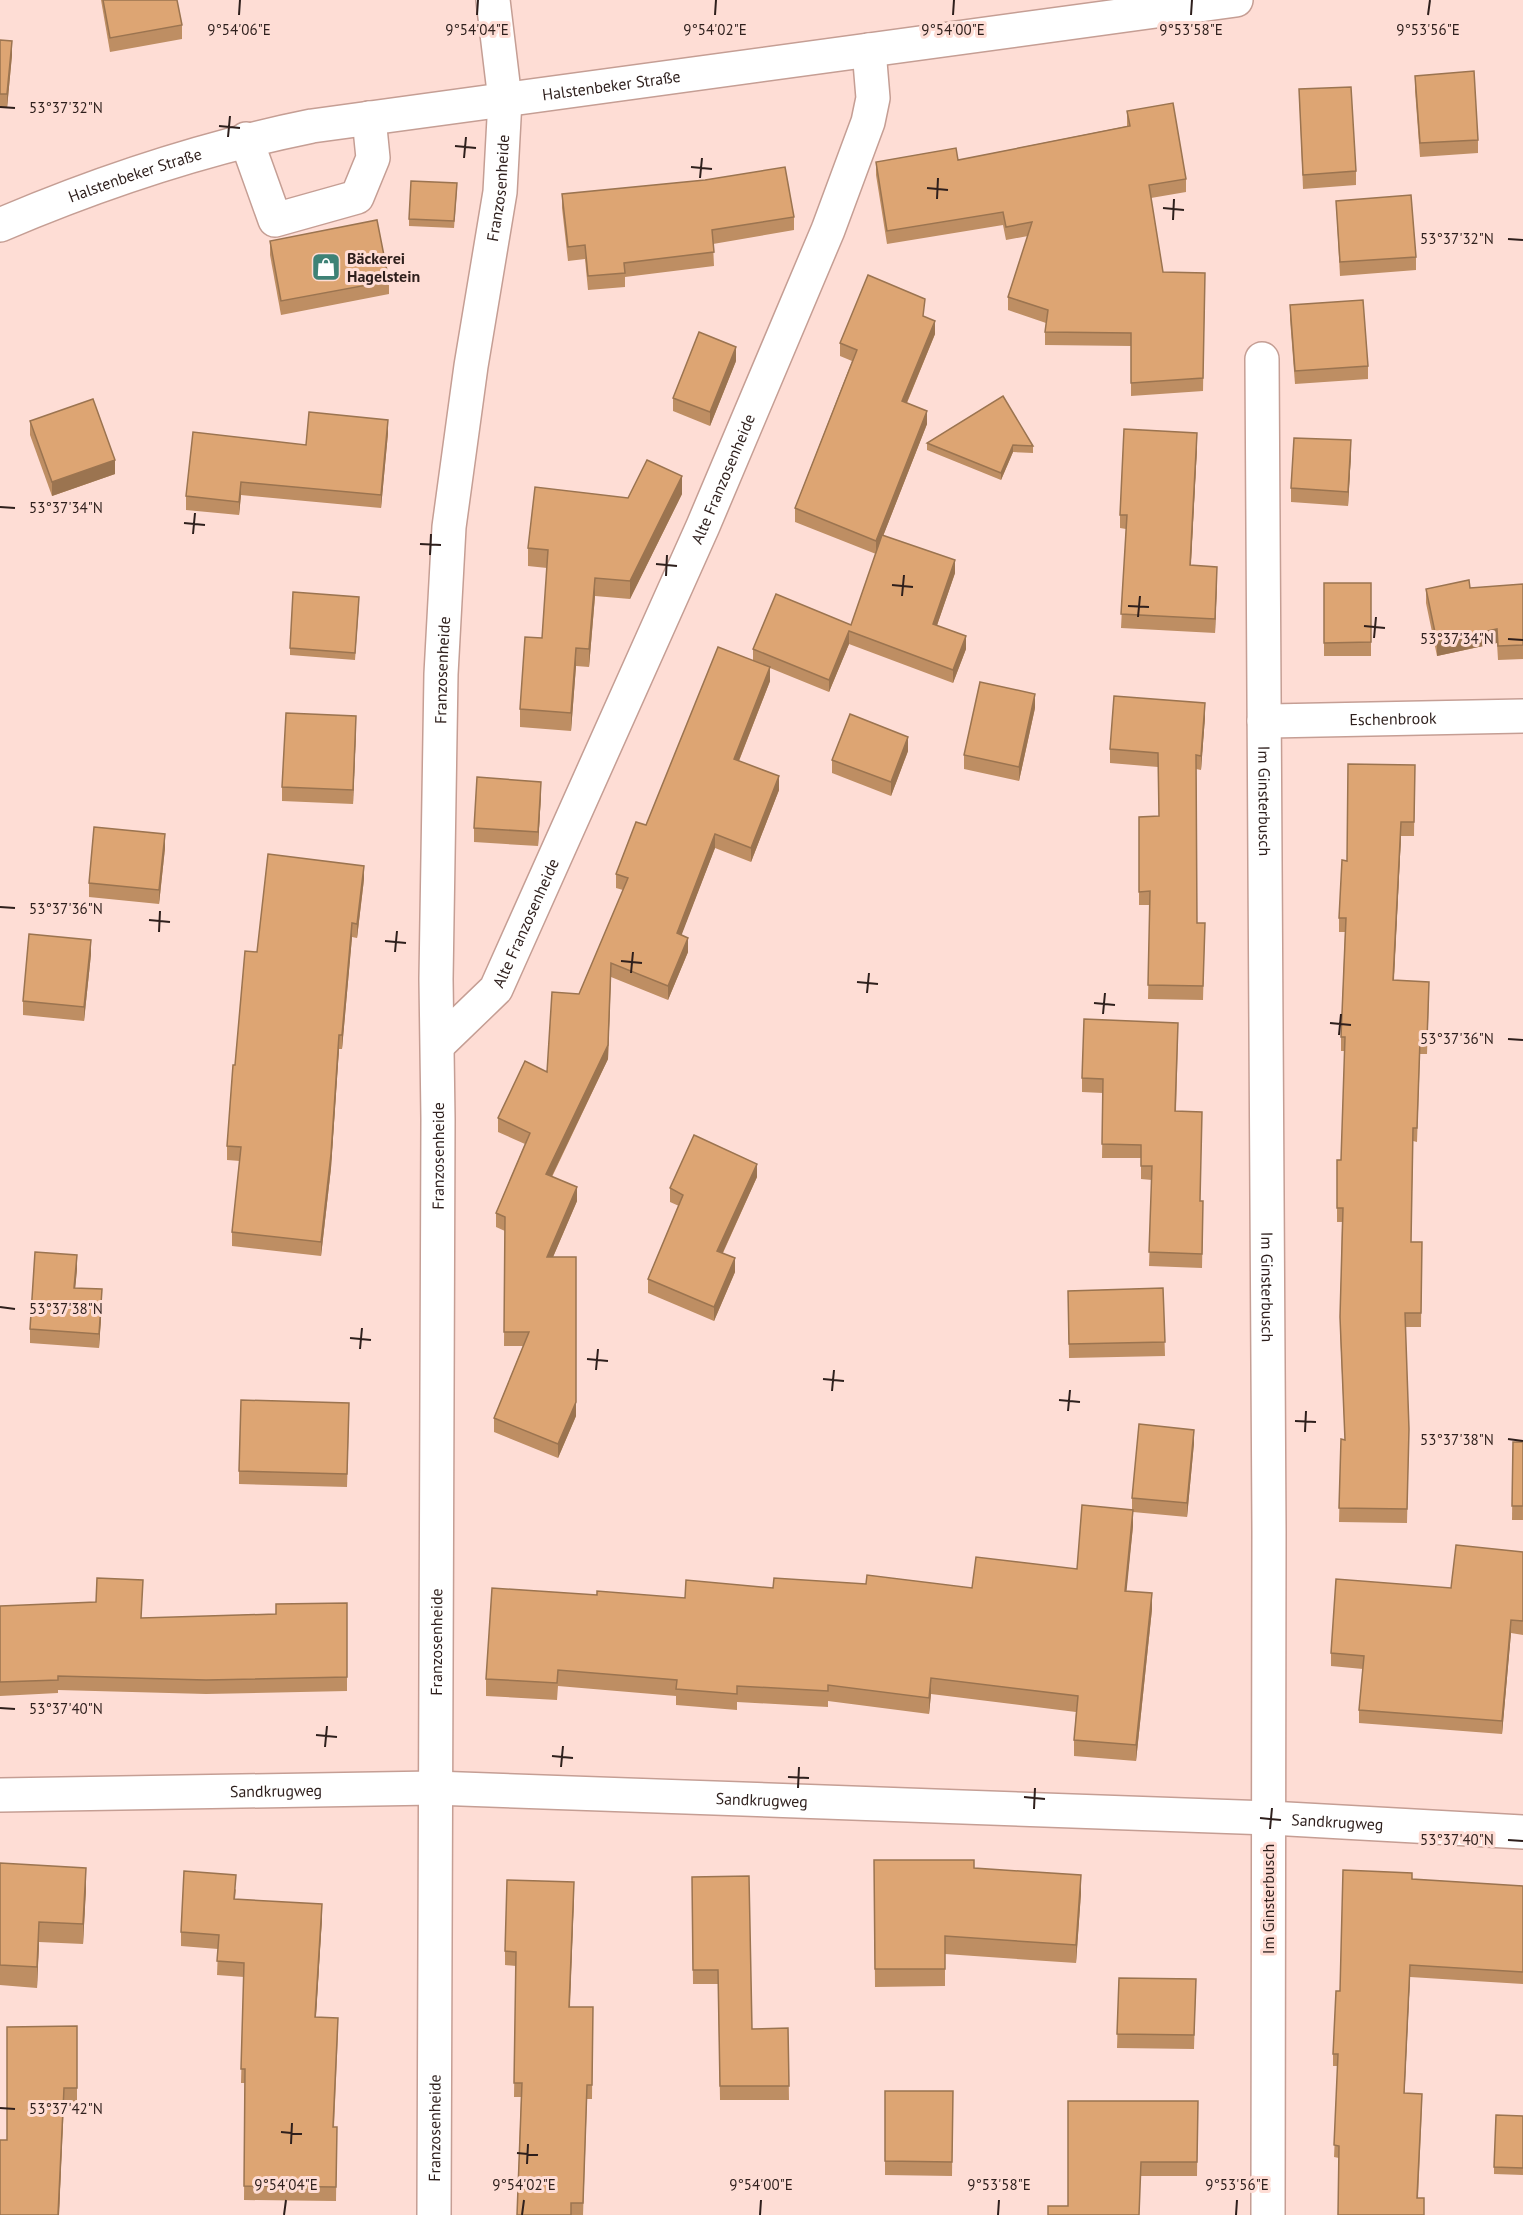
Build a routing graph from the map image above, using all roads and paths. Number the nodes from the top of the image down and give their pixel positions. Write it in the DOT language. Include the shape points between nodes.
graph roads {
  1 [pos="493,0"];
  2 [pos="1236,0"];
  3 [pos="869,50"];
  4 [pos="505,100"];
  5 [pos="369,118"];
  6 [pos="246,139"];
  7 [pos="0,225"];
  8 [pos="1262,359"];
  9 [pos="1523,716"];
  10 [pos="1264,721"];
  11 [pos="438,1045"];
  12 [pos="434,1788"];
  13 [pos="0,1795"];
  14 [pos="1269,1818"];
  15 [pos="1523,1832"];
  16 [pos="434,2215"];
  17 [pos="1268,2215"];
  1 -- 4 [label="street, Franzosenheide"];
  2 -- 3 [label="street, Halstenbeker Straße"];
  3 -- 4 [label="street, Halstenbeker Straße"];
  3 -- 11 [label="street, Alte Franzosenheide" via="873,98 868,122 828,230 703,526 496,989"];
  4 -- 5 [label="street, Halstenbeker Straße"];
  4 -- 11 [label="street, Franzosenheide" via="500,192 449,527 441,674"];
  5 -- 6 [label="street, Halstenbeker Straße"];
  5 -- 6 [label="street" via="374,158 357,196 275,220"];
  6 -- 7 [label="street, Halstenbeker Straße" via="99,185"];
  8 -- 10 [label="street, Im Ginsterbusch"];
  9 -- 10 [label="street, Eschenbrook"];
  10 -- 14 [label="street, Im Ginsterbusch"];
  11 -- 12 [label="street, Franzosenheide"];
  12 -- 13 [label="street, Sandkrugweg"];
  12 -- 14 [label="street, Sandkrugweg"];
  12 -- 16 [label="street, Franzosenheide"];
  14 -- 15 [label="street, Sandkrugweg"];
  14 -- 17 [label="street, Im Ginsterbusch"];
}
